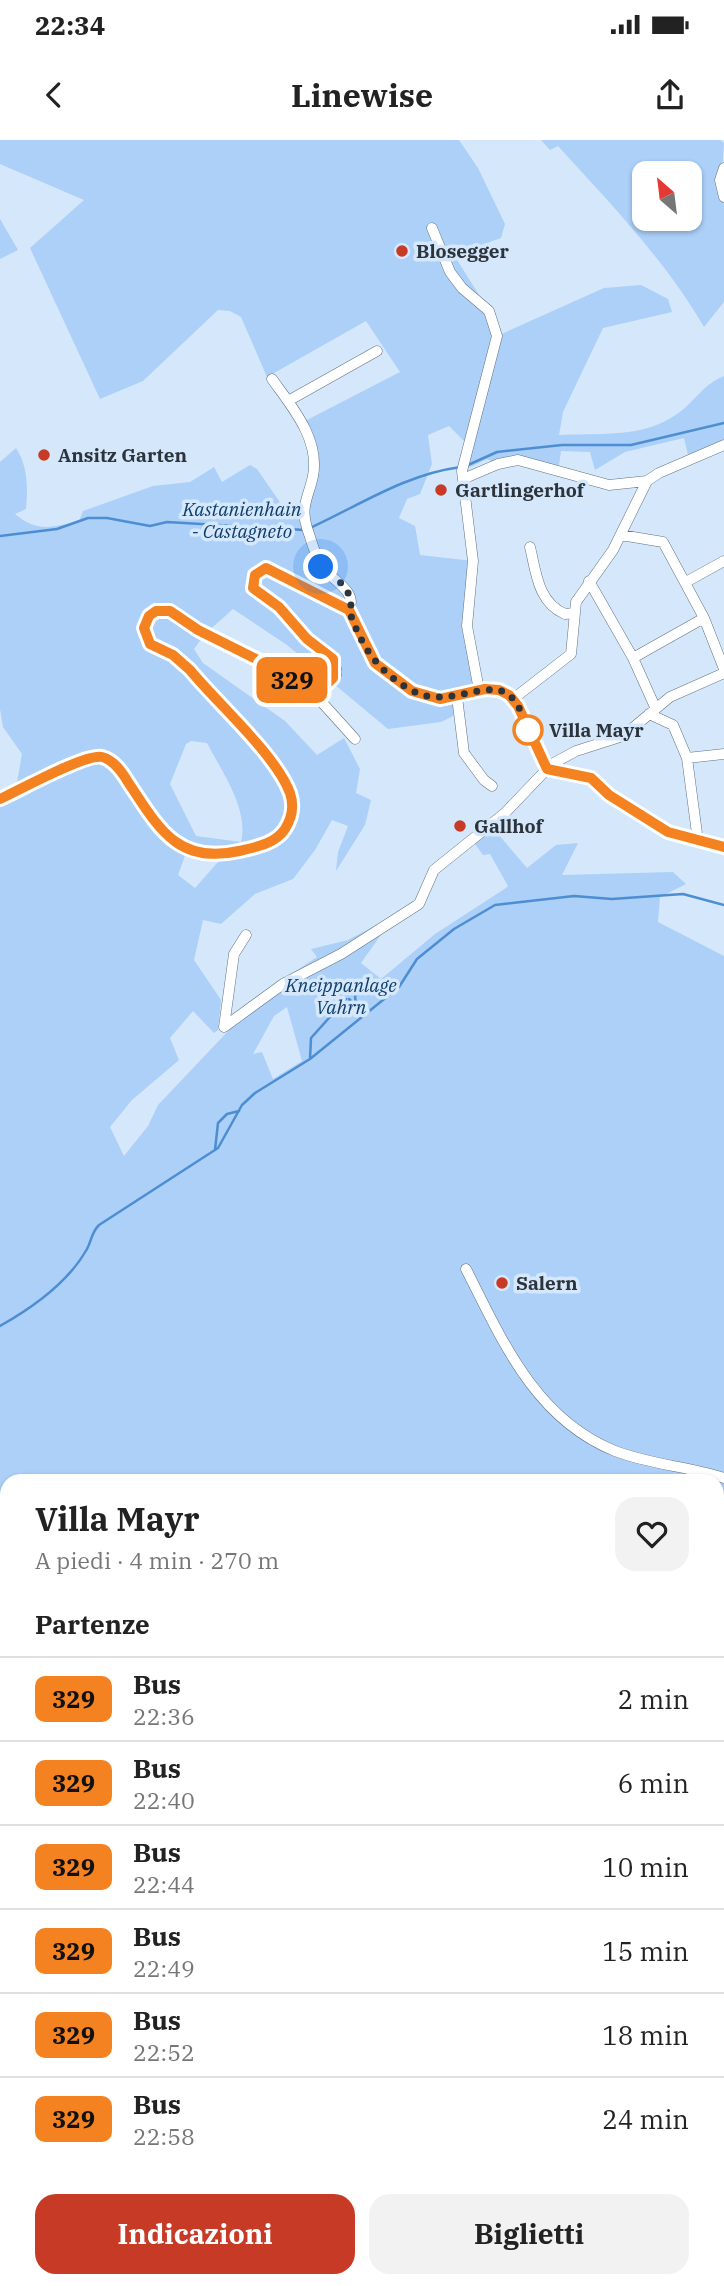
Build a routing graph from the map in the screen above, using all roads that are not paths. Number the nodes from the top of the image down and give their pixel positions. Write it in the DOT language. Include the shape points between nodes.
graph roads {
  1 [pos="724,168"];
  2 [pos="724,197"];
  3 [pos="432,228"];
  4 [pos="377,351"];
  5 [pos="272,379"];
  6 [pos="288,401"];
  7 [pos="724,445"];
  8 [pos="463,470"];
  9 [pos="647,481"];
  10 [pos="621,535"];
  11 [pos="530,547"];
  12 [pos="724,561"];
  13 [pos="589,581"];
  14 [pos="686,582"];
  15 [pos="349,610"];
  16 [pos="574,613"];
  17 [pos="704,618"];
  18 [pos="633,658"];
  19 [pos="723,675"];
  20 [pos="316,690"];
  21 [pos="479,690"];
  22 [pos="457,697"];
  23 [pos="513,699"];
  24 [pos="652,710"];
  25 [pos="355,739"];
  26 [pos="724,754"];
  27 [pos="687,758"];
  28 [pos="550,769"];
  29 [pos="492,786"];
  30 [pos="0,799"];
  31 [pos="698,841"];
  32 [pos="724,847"];
  33 [pos="246,935"];
  34 [pos="466,1269"];
  35 [pos="708,1474"];
  1 -- 2 [label="street" via="720,180"];
  3 -- 8 [label="street" via="450,272 489,311 497,336"];
  4 -- 6 [label="street"];
  5 -- 6 [label="street"];
  6 -- 15 [label="street" via="313,452 312,479 303,509 306,523 321,567 338,580 350,600"];
  7 -- 9 [label="street"];
  8 -- 9 [label="street" via="518,460 609,485"];
  8 -- 21 [label="street" via="473,561 467,626"];
  9 -- 10 [label="street"];
  10 -- 13 [label="street"];
  10 -- 14 [label="street" via="663,542"];
  11 -- 16 [label="street" via="548,603 565,614"];
  12 -- 14 [label="street"];
  13 -- 16 [label="street" via="580,591"];
  13 -- 18 [label="street"];
  14 -- 17 [label="street"];
  15 -- 20 [label="street" via="272,568 255,575 253,588 258,594 279,607 307,639 333,659 333,678"];
  15 -- 22 [label="street" via="364,646 382,671 422,695"];
  16 -- 23 [label="street" via="571,654"];
  17 -- 18 [label="street"];
  17 -- 19 [label="street"];
  18 -- 24 [label="street"];
  19 -- 24 [label="street"];
  20 -- 25 [label="street"];
  20 -- 30 [label="street" via="170,611 156,611 145,622 150,644 181,660 284,782 292,801 289,822 282,834 260,846 226,854 187,849 157,827 114,764 99,757 81,760"];
  21 -- 22 [label="street"];
  21 -- 23 [label="street" via="499,690"];
  22 -- 29 [label="street" via="464,753"];
  23 -- 28 [label="street"];
  24 -- 27 [label="street" via="673,725"];
  24 -- 28 [label="street" via="623,736 576,751"];
  26 -- 27 [label="street"];
  27 -- 31 [label="street"];
  28 -- 31 [label="street" via="591,778 658,828"];
  28 -- 33 [label="street" via="505,813 434,870 419,904 341,954 283,984 224,1027 234,954"];
  31 -- 32 [label="street"];
  34 -- 35 [label="street" via="506,1347 538,1396 572,1427 616,1451"];
}
